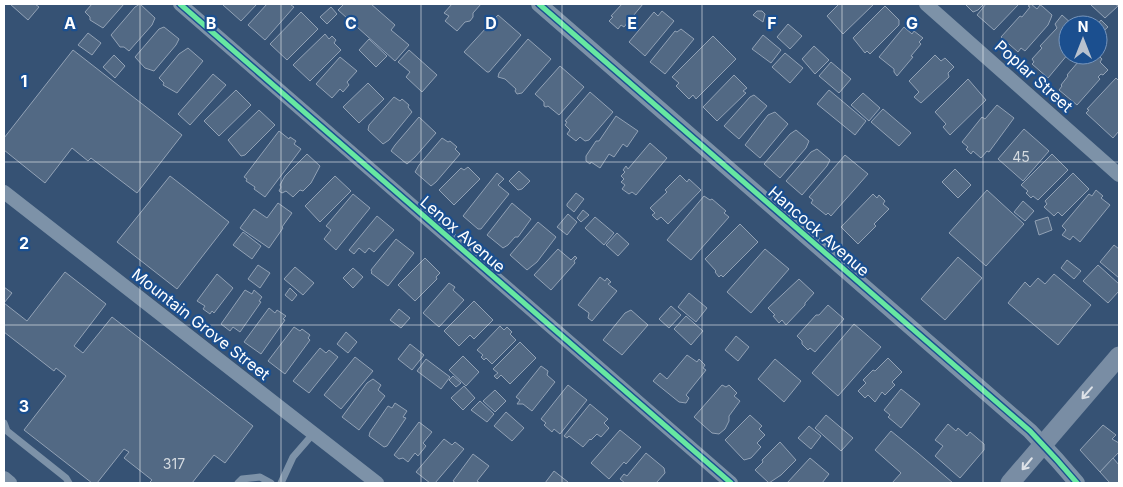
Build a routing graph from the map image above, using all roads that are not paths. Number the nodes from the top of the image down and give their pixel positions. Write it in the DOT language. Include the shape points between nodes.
graph roads {
  1 [pos="180,4"];
  2 [pos="539,4"];
  3 [pos="926,4"];
  4 [pos="1119,175"];
  5 [pos="4,192"];
  6 [pos="1119,356"];
  7 [pos="4,422"];
  8 [pos="314,434"];
  9 [pos="1043,445"];
  10 [pos="4,478"];
  11 [pos="10,483"];
  12 [pos="69,483"];
  13 [pos="238,483"];
  14 [pos="271,483"];
  15 [pos="281,483"];
  16 [pos="377,483"];
  17 [pos="731,483"];
  18 [pos="1010,483"];
  19 [pos="1076,483"];
  1 -- 17 [label="street, Lenox Avenue"];
  2 -- 9 [label="street, Hancock Avenue"];
  3 -- 4 [label="street, Poplar Street"];
  5 -- 8 [label="street, Mountain Grove Street"];
  6 -- 9 [label="main road, one-way"];
  7 -- 12 [label="lane" via="7,431"];
  8 -- 15 [label="lane" via="293,457"];
  8 -- 16 [label="street, Mountain Grove Street"];
  9 -- 18 [label="main road, one-way"];
  9 -- 19 [label="street, Hancock Avenue"];
  10 -- 11 [label="street"];
  13 -- 14 [label="lane" via="242,479 260,477"];
}
